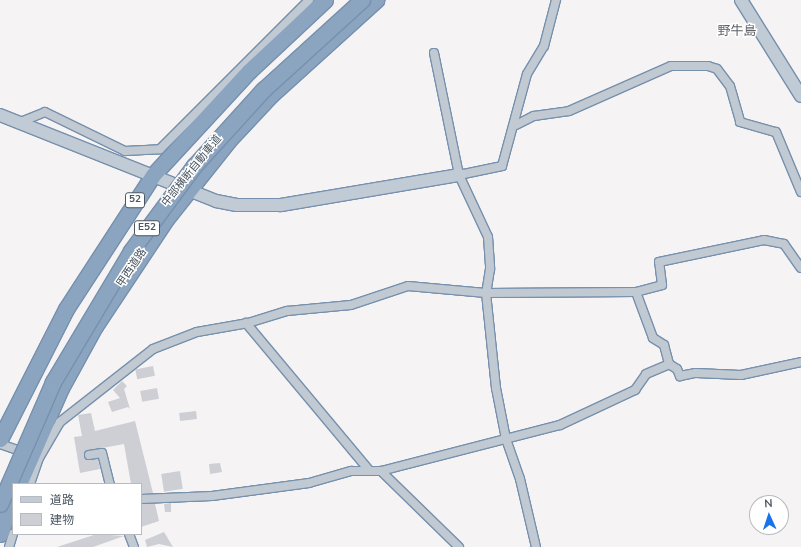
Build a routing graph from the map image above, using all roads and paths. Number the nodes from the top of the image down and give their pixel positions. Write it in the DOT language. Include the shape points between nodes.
graph roads {
  1 [pos="309,0"];
  2 [pos="325,0"];
  3 [pos="362,0"];
  4 [pos="376,0"];
  5 [pos="556,0"];
  6 [pos="741,0"];
  7 [pos="434,53"];
  8 [pos="801,96"];
  9 [pos="0,115"];
  10 [pos="18,123"];
  11 [pos="516,125"];
  12 [pos="153,175"];
  13 [pos="459,175"];
  14 [pos="188,190"];
  15 [pos="801,192"];
  16 [pos="798,256"];
  17 [pos="801,268"];
  18 [pos="636,292"];
  19 [pos="486,293"];
  20 [pos="246,324"];
  21 [pos="801,362"];
  22 [pos="669,364"];
  23 [pos="506,439"];
  24 [pos="0,440"];
  25 [pos="0,444"];
  26 [pos="89,455"];
  27 [pos="35,456"];
  28 [pos="368,470"];
  29 [pos="381,471"];
  30 [pos="20,483"];
  31 [pos="30,483"];
  32 [pos="110,483"];
  33 [pos="142,499"];
  34 [pos="12,501"];
  35 [pos="0,504"];
  36 [pos="0,534"];
  37 [pos="13,535"];
  38 [pos="129,535"];
  39 [pos="9,547"];
  40 [pos="134,547"];
  41 [pos="459,547"];
  42 [pos="536,547"];
  1 -- 10 [label="street" via="160,149 125,151 44,112"];
  2 -- 12 [label="highway, 52" via="249,71"];
  3 -- 35 [label="highway, 中部横断自動車道 / E52, bridge" via="248,106 194,166 131,251 53,382"];
  4 -- 14 [label="highway, 甲西道路" via="271,95"];
  5 -- 11 [label="street" via="544,46 527,74"];
  6 -- 8 [label="street"];
  7 -- 13 [label="street"];
  9 -- 10 [label="street"];
  10 -- 12 [label="street"];
  11 -- 13 [label="street" via="510,134 502,166"];
  11 -- 15 [label="street" via="529,118 569,111 671,66 708,66 717,69 730,86 740,122 776,132"];
  12 -- 14 [label="street"];
  12 -- 24 [label="highway, 52" via="66,309"];
  13 -- 14 [label="street" via="281,205 237,205"];
  13 -- 19 [label="street" via="488,237 490,269"];
  14 -- 27 [label="highway, 甲西道路" via="95,326 61,388"];
  16 -- 17 [label="street"];
  16 -- 18 [label="street" via="784,244 764,240 659,262 662,285"];
  18 -- 19 [label="street"];
  18 -- 22 [label="street" via="653,338 664,345"];
  19 -- 20 [label="street" via="408,286 351,305 287,311"];
  19 -- 23 [label="street" via="496,388"];
  20 -- 27 [label="street" via="197,332 153,349 60,422"];
  20 -- 28 [label="street"];
  21 -- 22 [label="street" via="741,375 696,373 680,376"];
  22 -- 23 [label="street" via="646,374 635,390 586,416"];
  23 -- 29 [label="street"];
  23 -- 42 [label="street" via="520,480"];
  25 -- 27 [label="street"];
  26 -- 32 [label="street" via="102,453"];
  27 -- 30 [label="highway, 甲西道路"];
  27 -- 31 [label="street"];
  28 -- 29 [label="street"];
  28 -- 33 [label="street" via="309,483 212,496"];
  29 -- 41 [label="street"];
  34 -- 36 [label="highway"];
  37 -- 39 [label="street"];
  38 -- 40 [label="street"];
}
